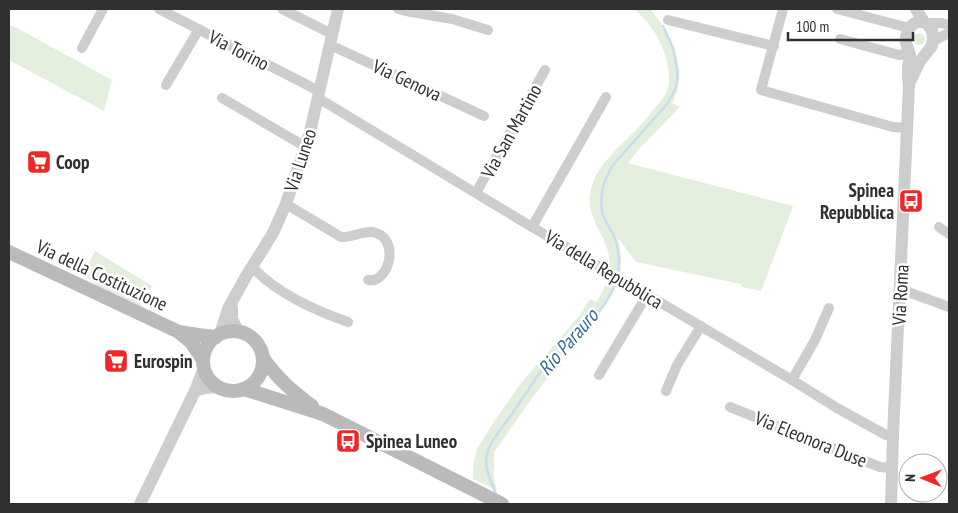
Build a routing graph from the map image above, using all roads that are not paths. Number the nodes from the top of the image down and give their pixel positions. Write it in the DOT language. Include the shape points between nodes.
graph roads {
  1 [pos="103,9"];
  2 [pos="159,9"];
  3 [pos="282,9"];
  4 [pos="338,9"];
  5 [pos="398,9"];
  6 [pos="783,9"];
  7 [pos="837,9"];
  8 [pos="908,9"];
  9 [pos="916,9"];
  10 [pos="668,20"];
  11 [pos="946,24"];
  12 [pos="917,25"];
  13 [pos="199,29"];
  14 [pos="488,30"];
  15 [pos="942,37"];
  16 [pos="331,39"];
  17 [pos="840,40"];
  18 [pos="774,46"];
  19 [pos="82,48"];
  20 [pos="909,52"];
  21 [pos="926,54"];
  22 [pos="545,70"];
  23 [pos="166,86"];
  24 [pos="909,86"];
  25 [pos="319,94"];
  26 [pos="606,96"];
  27 [pos="222,98"];
  28 [pos="484,116"];
  29 [pos="907,128"];
  30 [pos="306,147"];
  31 [pos="476,193"];
  32 [pos="286,204"];
  33 [pos="532,227"];
  34 [pos="939,227"];
  35 [pos="949,234"];
  36 [pos="9,252"];
  37 [pos="252,267"];
  38 [pos="368,280"];
  39 [pos="900,289"];
  40 [pos="647,295"];
  41 [pos="233,301"];
  42 [pos="949,307"];
  43 [pos="829,308"];
  44 [pos="348,322"];
  45 [pos="701,326"];
  46 [pos="179,332"];
  47 [pos="238,332"];
  48 [pos="218,335"];
  49 [pos="263,358"];
  50 [pos="203,364"];
  51 [pos="599,375"];
  52 [pos="792,380"];
  53 [pos="218,387"];
  54 [pos="244,389"];
  55 [pos="195,391"];
  56 [pos="666,391"];
  57 [pos="730,407"];
  58 [pos="323,414"];
  59 [pos="893,435"];
  60 [pos="892,468"];
  61 [pos="140,504"];
  62 [pos="502,504"];
  63 [pos="891,504"];
  1 -- 19 [label="street"];
  2 -- 13 [label="street, Via Torino"];
  3 -- 16 [label="street, Via Genova"];
  4 -- 16 [label="street, Via Luneo"];
  5 -- 14 [label="street" via="452,19"];
  6 -- 18 [label="street"];
  7 -- 12 [label="street"];
  8 -- 12 [label="street, Via Roma"];
  9 -- 12 [label="street, Via Roma"];
  10 -- 18 [label="street"];
  11 -- 12 [label="street"];
  11 -- 15 [label="street"];
  12 -- 15 [label="street, Via Roma"];
  12 -- 20 [label="street, Via Roma" via="906,37"];
  13 -- 23 [label="street"];
  13 -- 25 [label="street, Via Torino"];
  15 -- 21 [label="street, Via Roma"];
  16 -- 25 [label="street, Via Luneo"];
  16 -- 28 [label="street, Via Genova"];
  17 -- 20 [label="street" via="898,55"];
  18 -- 29 [label="street" via="761,90 893,127"];
  20 -- 21 [label="street" via="917,56"];
  20 -- 24 [label="street, Via Roma"];
  21 -- 24 [label="street, Via Roma" via="915,69"];
  22 -- 31 [label="street, Via San Martino"];
  24 -- 29 [label="street, Via Roma"];
  25 -- 30 [label="street, Via Luneo"];
  25 -- 31 [label="street, Via della Repubblica"];
  26 -- 33 [label="street"];
  27 -- 30 [label="street"];
  29 -- 39 [label="street, Via Roma"];
  30 -- 32 [label="street, Via Luneo"];
  31 -- 33 [label="street, Via della Repubblica"];
  32 -- 37 [label="street, Via Luneo"];
  32 -- 38 [label="street" via="341,237 368,232 383,237 389,246 389,259 380,278"];
  33 -- 40 [label="street, Via della Repubblica"];
  34 -- 35 [label="street"];
  36 -- 46 [label="main road, Via della Costituzione"];
  37 -- 41 [label="street, Via Luneo"];
  37 -- 44 [label="street" via="290,296"];
  39 -- 42 [label="street"];
  39 -- 59 [label="street, Via Roma"];
  40 -- 45 [label="street, Via della Repubblica"];
  40 -- 51 [label="street"];
  41 -- 47 [label="street" via="231,315"];
  41 -- 48 [label="street, Via Luneo"];
  43 -- 52 [label="street"];
  45 -- 52 [label="street, Via della Repubblica"];
  45 -- 56 [label="street" via="677,365"];
  46 -- 48 [label="main road, Via della Costituzione"];
  46 -- 50 [label="main road, Via della Costituzione" via="190,342"];
  47 -- 48 [label="main road"];
  47 -- 49 [label="main road" via="255,340"];
  48 -- 50 [label="main road" via="208,345"];
  49 -- 54 [label="main road" via="259,377"];
  49 -- 58 [label="main road" via="291,391"];
  50 -- 53 [label="main road" via="209,379"];
  50 -- 55 [label="street"];
  52 -- 59 [label="street, Via della Repubblica" via="886,435"];
  53 -- 54 [label="main road" via="235,392"];
  53 -- 55 [label="street"];
  54 -- 58 [label="main road"];
  55 -- 61 [label="street"];
  57 -- 60 [label="street, Via Eleonora Duse" via="880,467"];
  58 -- 62 [label="main road"];
  59 -- 60 [label="street, Via Roma"];
  60 -- 63 [label="street, Via Roma"];
}
